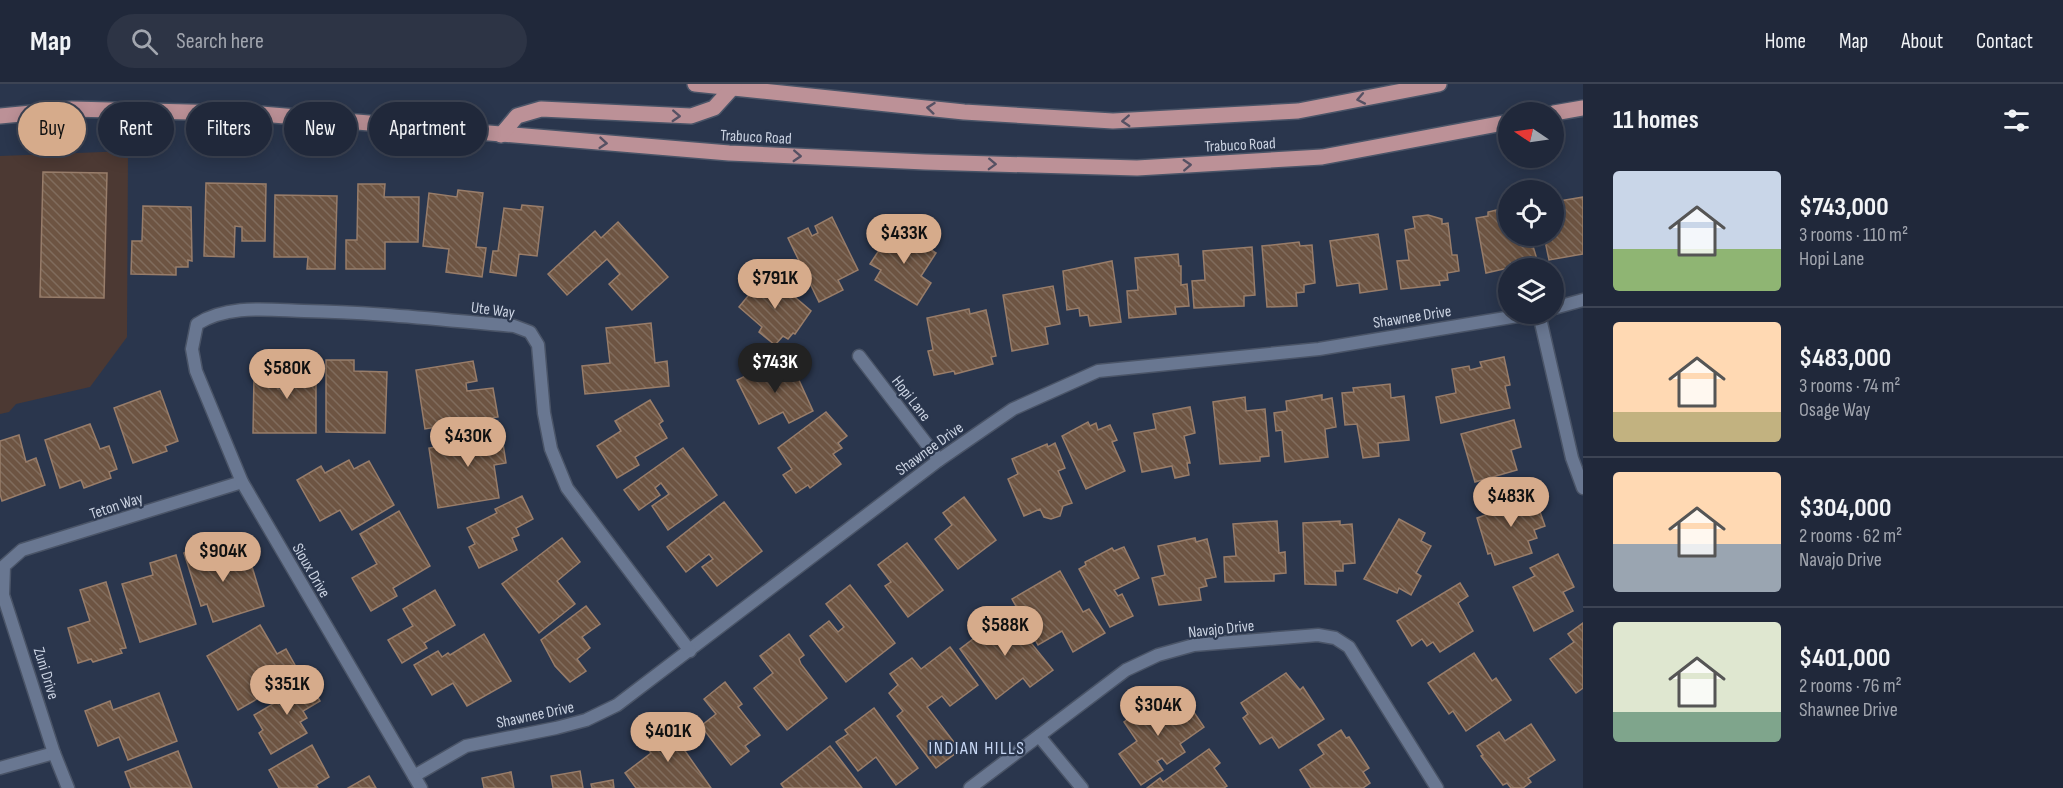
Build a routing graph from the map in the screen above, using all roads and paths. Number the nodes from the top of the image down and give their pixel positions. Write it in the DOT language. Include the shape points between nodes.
graph roads {
  1 [pos="695,84"];
  2 [pos="1439,84"];
  3 [pos="734,85"];
  4 [pos="1583,108"];
  5 [pos="1564,111"];
  6 [pos="0,116"];
  7 [pos="1498,124"];
  8 [pos="501,135"];
  9 [pos="1583,300"];
  10 [pos="1564,305"];
  11 [pos="1498,319"];
  12 [pos="197,324"];
  13 [pos="1541,324"];
  14 [pos="859,356"];
  15 [pos="939,460"];
  16 [pos="242,482"];
  17 [pos="1583,488"];
  18 [pos="4,566"];
  19 [pos="690,651"];
  20 [pos="1039,736"];
  21 [pos="54,753"];
  22 [pos="0,768"];
  23 [pos="414,776"];
  24 [pos="68,788"];
  25 [pos="421,788"];
  26 [pos="970,788"];
  27 [pos="1082,788"];
  28 [pos="1437,788"];
  1 -- 3 [label="main road, Trabuco Road"];
  2 -- 3 [label="main road, Trabuco Road, one-way" via="1298,111 1113,121 964,112"];
  8 -- 3 [label="main road, one-way" via="517,116 541,109 691,116 714,108"];
  4 -- 5 [label="main road"];
  6 -- 8 [label="main road, Trabuco Road" via="72,110 261,114"];
  8 -- 7 [label="main road, Trabuco Road, one-way" via="752,154 1137,168 1322,157"];
  9 -- 10 [label="street"];
  11 -- 15 [label="street, Shawnee Drive" via="1319,349 1098,371 1013,409"];
  12 -- 16 [label="street, Sioux Drive" via="192,349 196,371"];
  12 -- 19 [label="street, Ute Way" via="210,316 239,310 342,312 514,326 530,332 542,361 544,413 551,449 567,488"];
  13 -- 17 [label="street" via="1572,458"];
  14 -- 15 [label="street, Hopi Lane"];
  15 -- 19 [label="street, Shawnee Drive"];
  16 -- 18 [label="street, Teton Way" via="22,550"];
  16 -- 23 [label="street, Sioux Drive"];
  18 -- 21 [label="street, Zuni Drive" via="3,595"];
  19 -- 23 [label="street, Shawnee Drive" via="617,705 586,720 466,746"];
  20 -- 26 [label="street, Navajo Drive"];
  20 -- 27 [label="street"];
  20 -- 28 [label="street, Navajo Drive" via="1126,670 1158,655 1194,645 1318,635 1335,638 1349,647"];
  21 -- 22 [label="street"];
  21 -- 24 [label="street, Zuni Drive"];
  23 -- 25 [label="street, Sioux Drive"];
}
